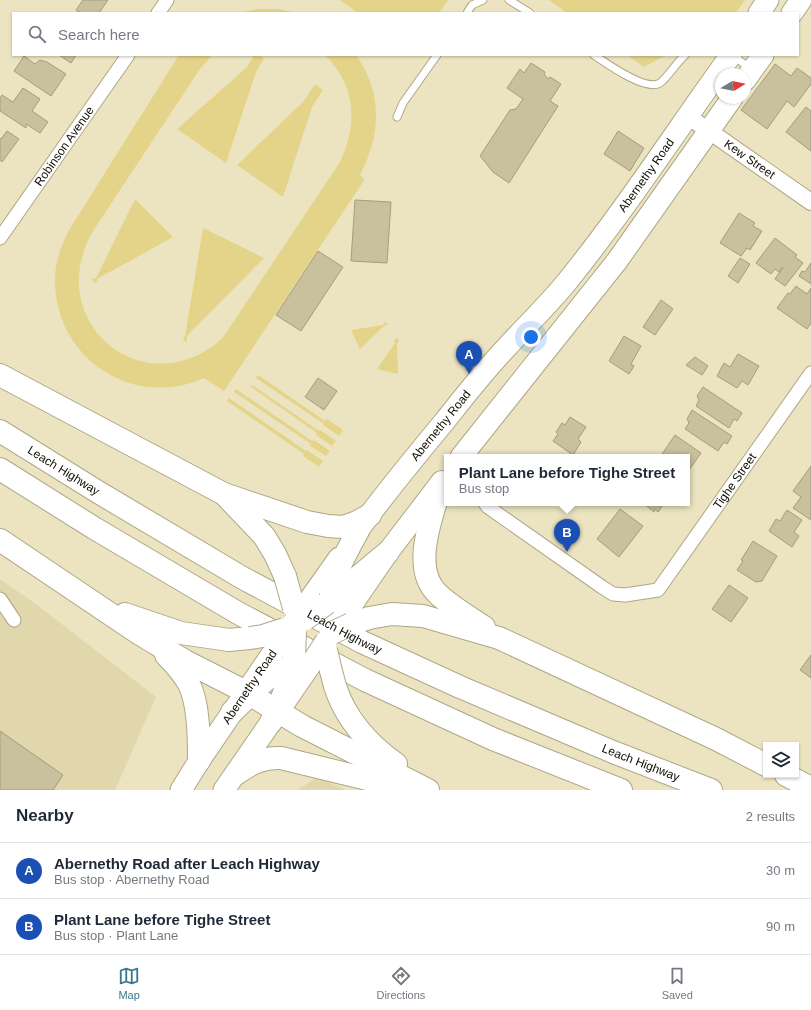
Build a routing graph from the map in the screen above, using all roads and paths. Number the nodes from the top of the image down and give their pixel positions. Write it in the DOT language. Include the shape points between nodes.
graph roads {
  1 [pos="167,0"];
  2 [pos="483,0"];
  3 [pos="509,0"];
  4 [pos="768,0"];
  5 [pos="801,0"];
  6 [pos="159,12"];
  7 [pos="467,12"];
  8 [pos="528,12"];
  9 [pos="760,12"];
  10 [pos="793,12"];
  11 [pos="127,56"];
  12 [pos="436,56"];
  13 [pos="596,56"];
  14 [pos="685,56"];
  15 [pos="731,56"];
  16 [pos="734,56"];
  17 [pos="753,68"];
  18 [pos="728,104"];
  19 [pos="397,117"];
  20 [pos="688,117"];
  21 [pos="709,131"];
  22 [pos="811,202"];
  23 [pos="0,238"];
  24 [pos="811,373"];
  25 [pos="0,375"];
  26 [pos="0,431"];
  27 [pos="468,453"];
  28 [pos="0,469"];
  29 [pos="444,479"];
  30 [pos="224,494"];
  31 [pos="487,506"];
  32 [pos="364,523"];
  33 [pos="0,540"];
  34 [pos="388,552"];
  35 [pos="79,592"];
  36 [pos="0,599"];
  37 [pos="336,604"];
  38 [pos="14,620"];
  39 [pos="294,624"];
  40 [pos="140,634"];
  41 [pos="328,636"];
  42 [pos="499,638"];
  43 [pos="292,660"];
  44 [pos="247,694"];
  45 [pos="232,712"];
  46 [pos="275,714"];
  47 [pos="199,761"];
  48 [pos="763,763"];
  49 [pos="792,778"];
  50 [pos="230,782"];
  51 [pos="811,788"];
  52 [pos="181,790"];
  53 [pos="411,790"];
  54 [pos="428,790"];
  55 [pos="433,790"];
  56 [pos="621,790"];
  57 [pos="711,790"];
  1 -- 6 [label="street"];
  2 -- 7 [label="lane" via="472,5"];
  3 -- 8 [label="lane"];
  4 -- 9 [label="main road"];
  5 -- 10 [label="main road"];
  11 -- 23 [label="street, Robinson Avenue"];
  12 -- 19 [label="lane"];
  13 -- 14 [label="lane" via="627,76 651,85 660,83"];
  15 -- 20 [label="main road, Abernethy Road"];
  16 -- 17 [label="lane"];
  18 -- 21 [label="main road"];
  20 -- 21 [label="street, Kew Street"];
  20 -- 32 [label="main road, Abernethy Road" via="565,284 477,381"];
  21 -- 22 [label="street, Kew Street"];
  21 -- 27 [label="main road" via="617,261"];
  24 -- 31 [label="street, Tighe Street" via="658,590 625,595 613,594"];
  25 -- 30 [label="highway"];
  26 -- 57 [label="highway, Leach Highway" via="241,577 362,642 613,752"];
  28 -- 56 [label="highway" via="238,613 365,680 493,739"];
  29 -- 34 [label="main road"];
  29 -- 42 [label="highway" via="424,547 423,564 429,581 438,594"];
  30 -- 32 [label="highway" via="307,522 342,527 357,522"];
  30 -- 39 [label="highway, bridge" via="264,536 275,554 285,576 294,608"];
  32 -- 37 [label="highway" via="343,558 331,586"];
  33 -- 35 [label="highway"];
  34 -- 37 [label="highway"];
  35 -- 39 [label="highway, bridge" via="128,615 180,633 229,640 263,636"];
  35 -- 40 [label="highway"];
  36 -- 38 [label="street"];
  37 -- 39 [label="highway, bridge"];
  37 -- 41 [label="highway"];
  37 -- 41 [label="highway, bridge" via="351,624"];
  37 -- 42 [label="highway" via="392,614 423,616"];
  39 -- 43 [label="highway, bridge"];
  40 -- 44 [label="highway"];
  40 -- 47 [label="highway" via="174,663 190,686 196,713"];
  41 -- 43 [label="highway"];
  41 -- 55 [label="highway, bridge" via="330,671 348,716 381,753"];
  42 -- 48 [label="highway"];
  43 -- 44 [label="highway"];
  43 -- 46 [label="highway" via="289,678"];
  44 -- 45 [label="highway"];
  44 -- 46 [label="highway"];
  45 -- 47 [label="main road, Abernethy Road"];
  46 -- 50 [label="main road"];
  46 -- 54 [label="highway"];
  47 -- 52 [label="main road, Abernethy Road"];
  49 -- 51 [label="highway"];
  50 -- 53 [label="highway" via="250,765 263,759 282,758"];
}
